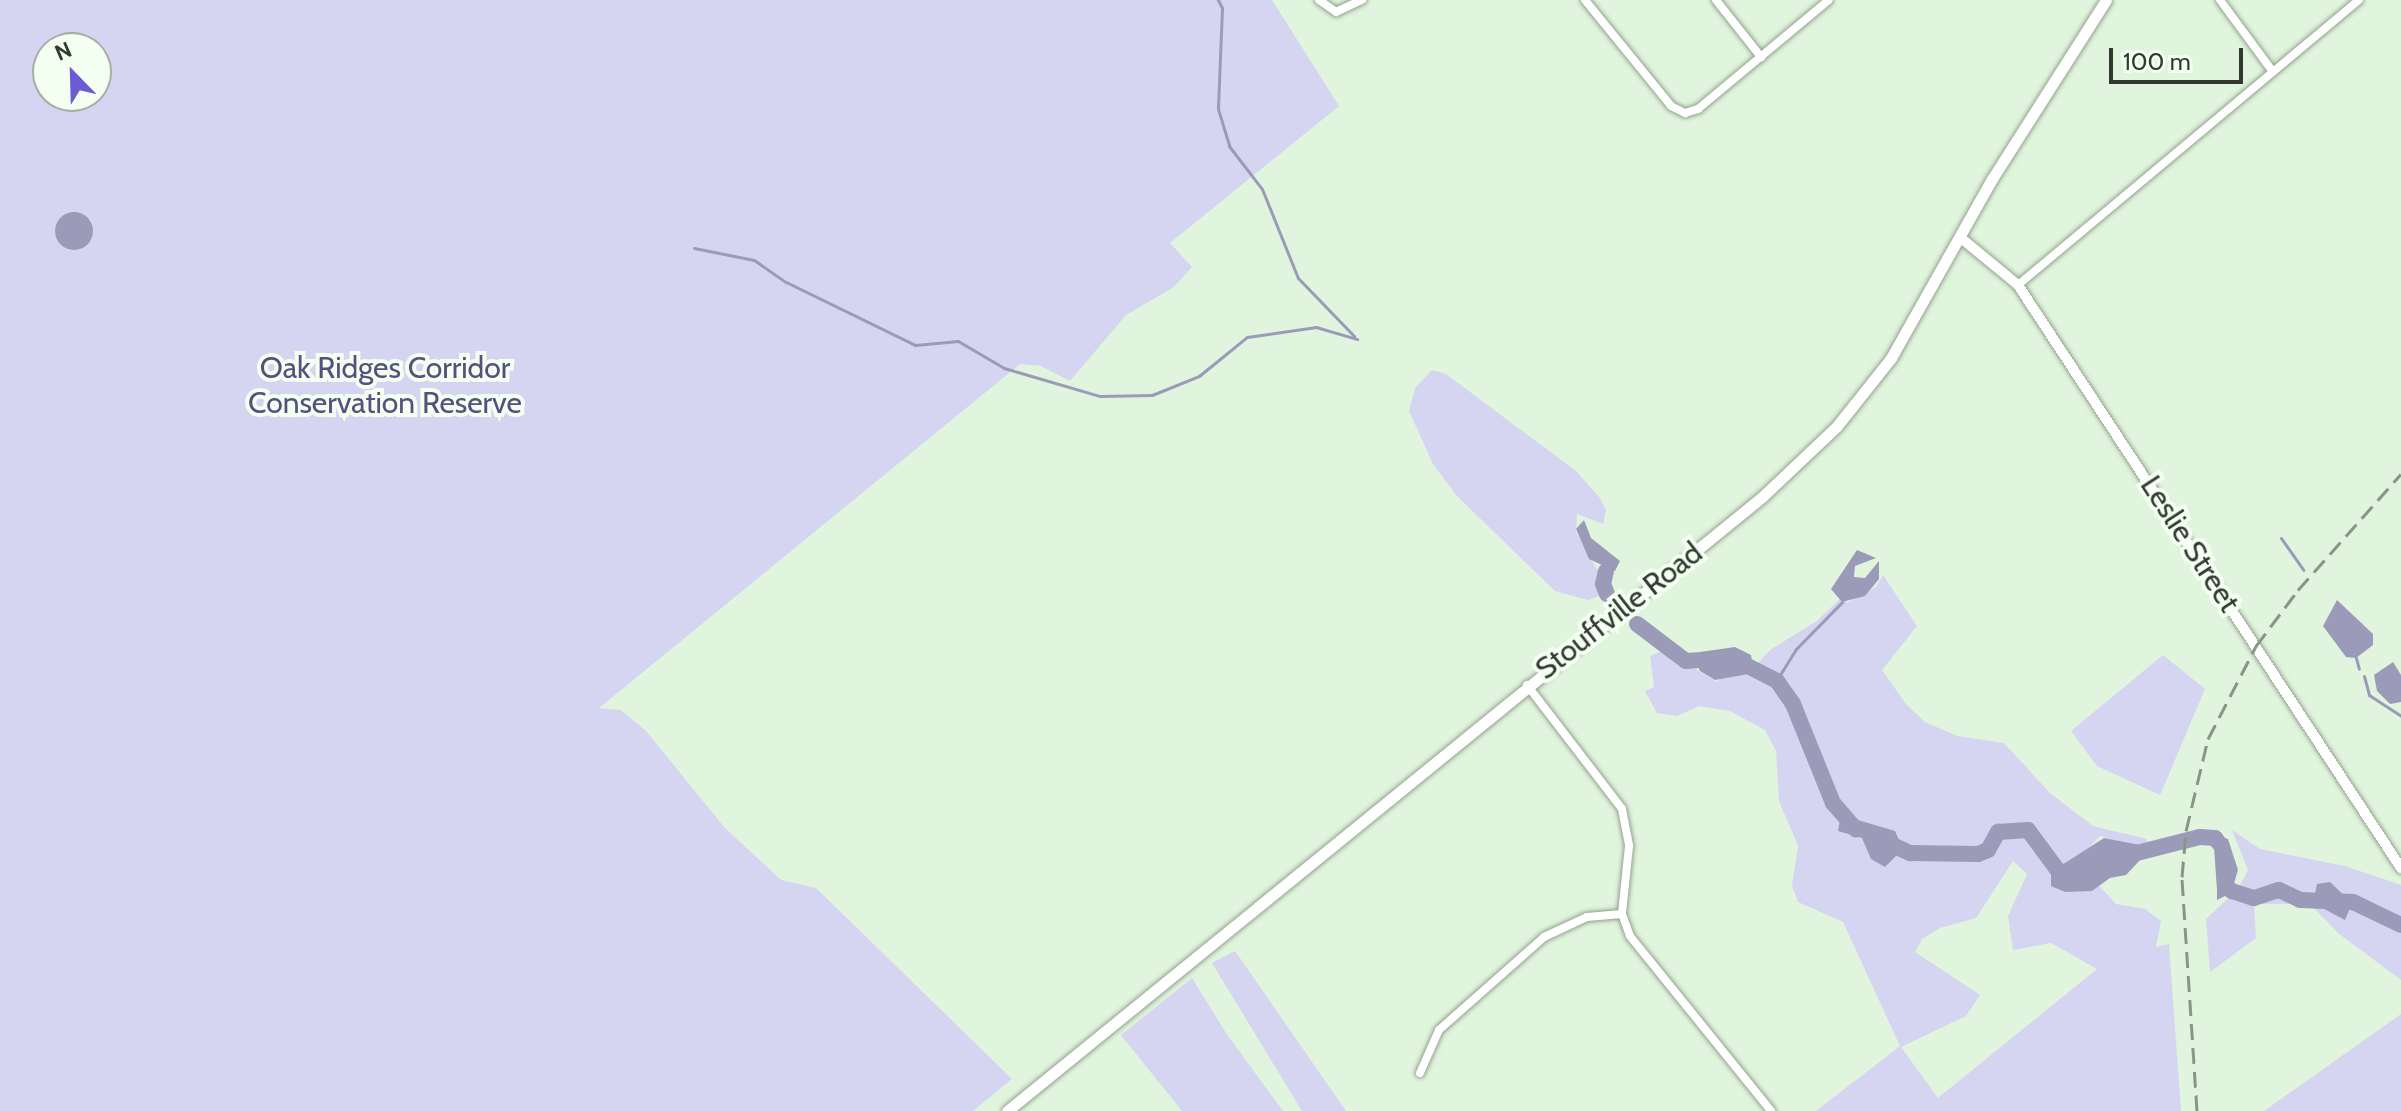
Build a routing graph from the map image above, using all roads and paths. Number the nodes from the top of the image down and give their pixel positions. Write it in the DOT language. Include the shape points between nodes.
graph roads {
  1 [pos="1319,0"];
  2 [pos="1362,0"];
  3 [pos="1585,0"];
  4 [pos="1716,0"];
  5 [pos="1829,0"];
  6 [pos="2106,0"];
  7 [pos="2220,0"];
  8 [pos="2359,0"];
  9 [pos="1761,57"];
  10 [pos="2273,72"];
  11 [pos="1961,238"];
  12 [pos="2018,285"];
  13 [pos="1527,685"];
  14 [pos="2401,868"];
  15 [pos="1622,914"];
  16 [pos="1420,1073"];
  17 [pos="1007,1111"];
  18 [pos="1771,1111"];
  1 -- 2 [label="street" via="1336,12"];
  3 -- 9 [label="street" via="1680,112 1696,110"];
  4 -- 9 [label="street"];
  5 -- 9 [label="street"];
  6 -- 11 [label="main road, Stouffville Road"];
  7 -- 10 [label="street"];
  8 -- 10 [label="street"];
  10 -- 12 [label="street"];
  11 -- 12 [label="street, Leslie Street"];
  11 -- 13 [label="main road, Stouffville Road" via="1891,358 1837,426 1762,497"];
  12 -- 14 [label="street, Leslie Street"];
  13 -- 15 [label="street" via="1622,809 1629,846"];
  13 -- 17 [label="main road, Stouffville Road"];
  15 -- 16 [label="street" via="1587,917 1544,937 1439,1030"];
  15 -- 18 [label="street" via="1639,951"];
}
